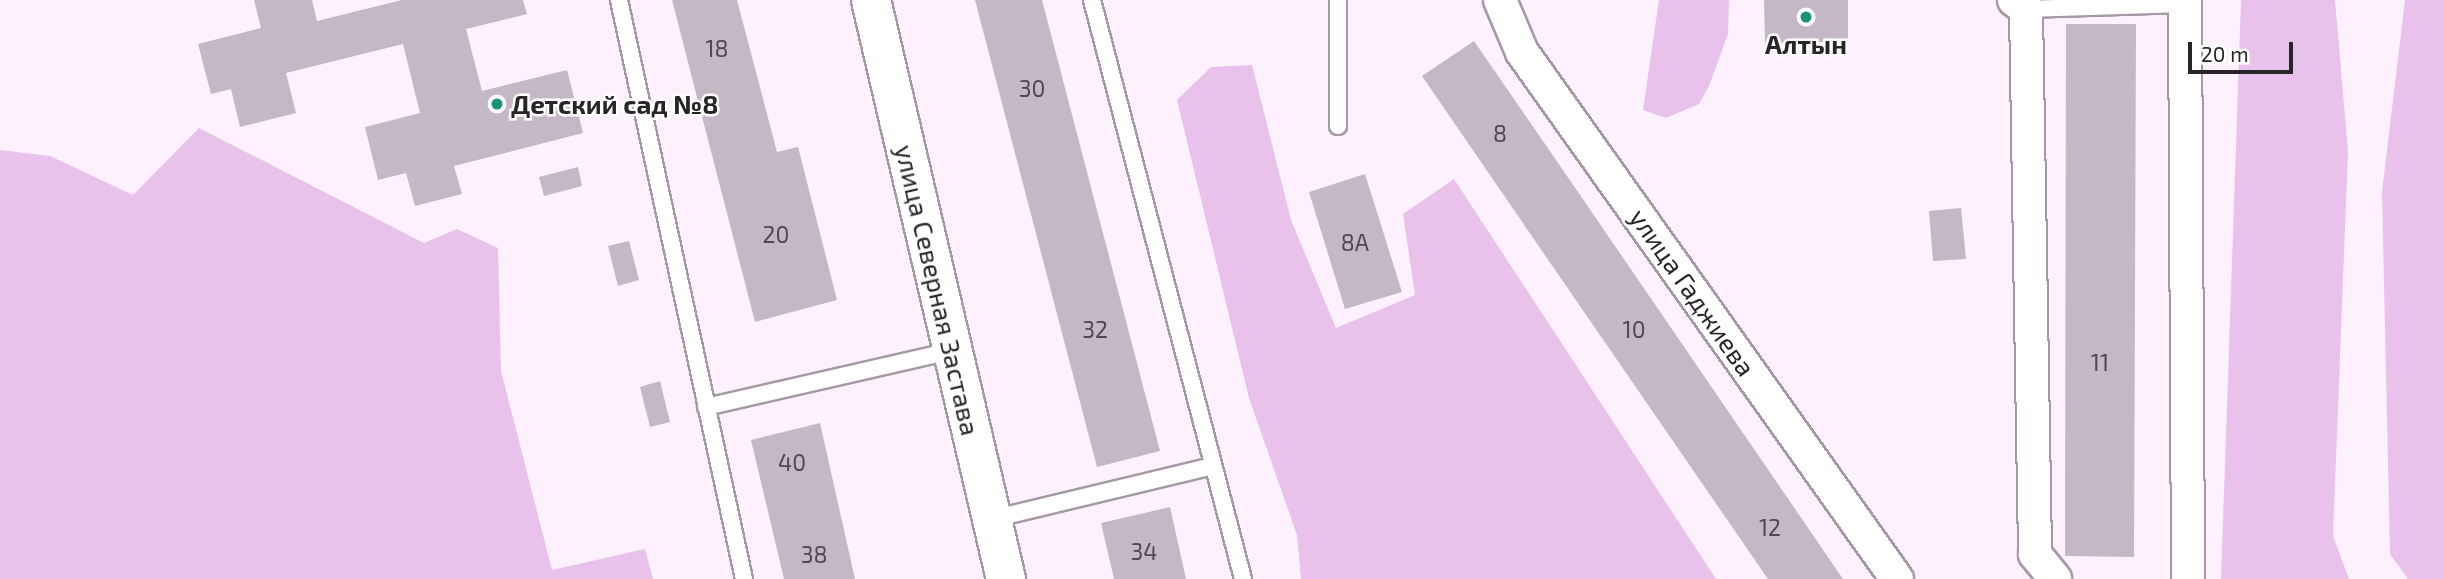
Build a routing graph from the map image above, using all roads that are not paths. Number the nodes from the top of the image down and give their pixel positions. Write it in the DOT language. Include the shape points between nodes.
graph roads {
  1 [pos="619,0"];
  2 [pos="871,0"];
  3 [pos="1092,0"];
  4 [pos="1338,0"];
  5 [pos="1500,0"];
  6 [pos="2185,2"];
  7 [pos="2020,4"];
  8 [pos="1338,126"];
  9 [pos="951,351"];
  10 [pos="706,407"];
  11 [pos="1212,466"];
  12 [pos="992,519"];
  13 [pos="2187,578"];
  14 [pos="744,579"];
  15 [pos="1006,579"];
  16 [pos="1243,579"];
  17 [pos="1897,579"];
  18 [pos="2055,579"];
  1 -- 10 [label="lane"];
  2 -- 9 [label="street, улица Северная Застава"];
  3 -- 11 [label="lane"];
  4 -- 8 [label="lane"];
  5 -- 17 [label="street, улица Гаджиева" via="1522,51"];
  6 -- 7 [label="lane"];
  6 -- 13 [label="street"];
  7 -- 18 [label="street" via="2035,554"];
  9 -- 10 [label="lane"];
  9 -- 12 [label="street, улица Северная Застава"];
  10 -- 14 [label="lane"];
  11 -- 12 [label="lane"];
  11 -- 16 [label="lane"];
  12 -- 15 [label="street, улица Северная Застава"];
}
